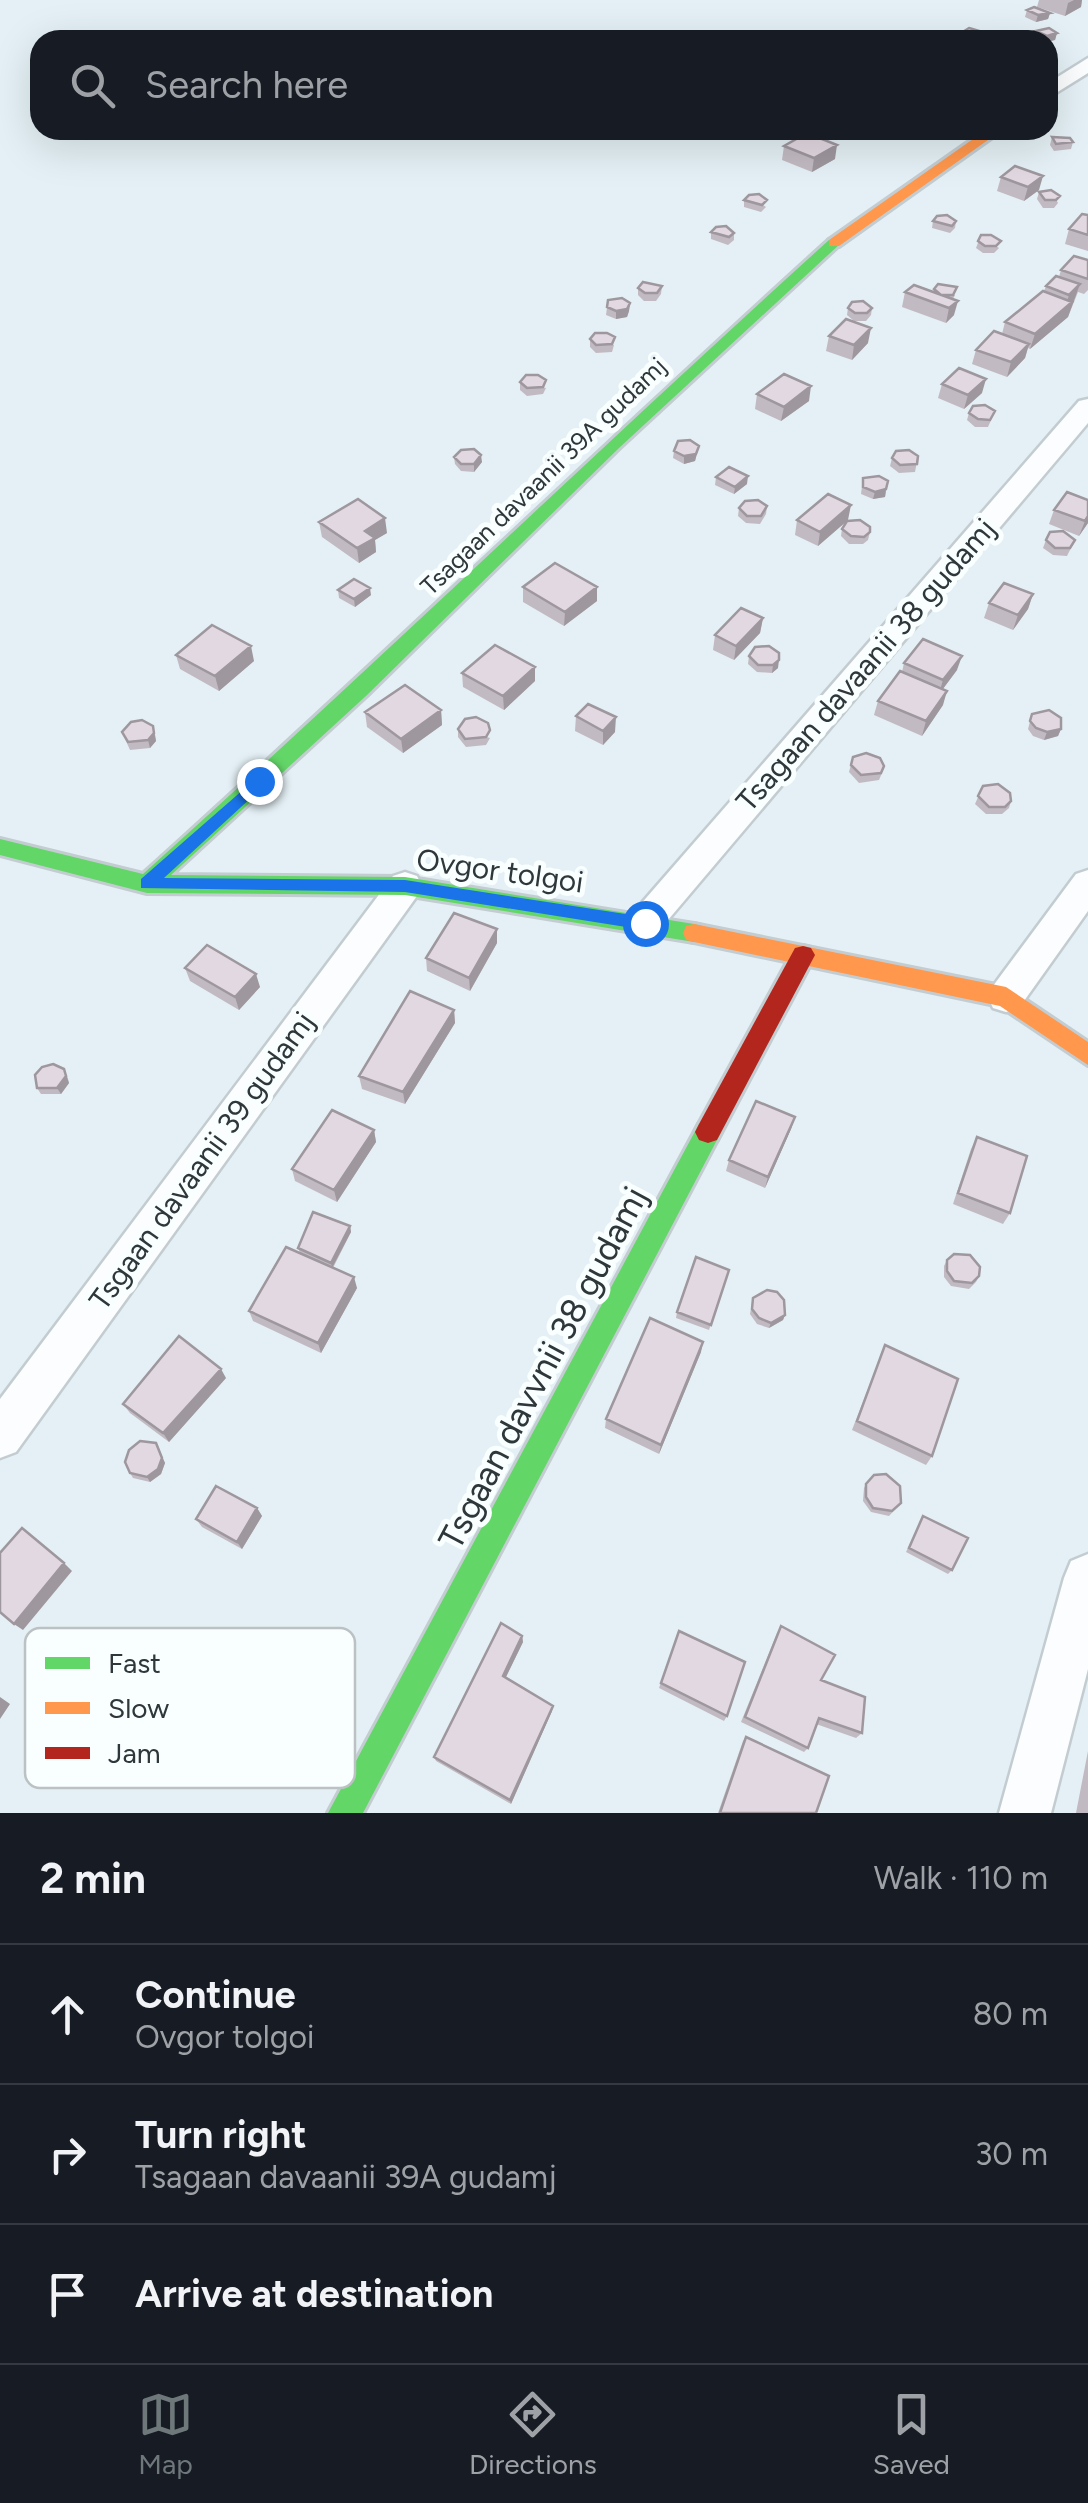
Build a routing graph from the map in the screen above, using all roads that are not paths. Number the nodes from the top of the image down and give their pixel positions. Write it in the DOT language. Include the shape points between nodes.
graph roads {
  1 [pos="1088,64"];
  2 [pos="1058,85"];
  3 [pos="981,140"];
  4 [pos="1088,407"];
  5 [pos="0,847"];
  6 [pos="147,884"];
  7 [pos="1088,884"];
  8 [pos="405,886"];
  9 [pos="645,923"];
  10 [pos="803,956"];
  11 [pos="1006,996"];
  12 [pos="1088,1055"];
  13 [pos="0,1436"];
  14 [pos="1088,1578"];
  15 [pos="345,1813"];
  16 [pos="1025,1813"];
  1 -- 2 [label="street"];
  3 -- 6 [label="street, Tsagaan davaanii 39A gudamj" via="823,251"];
  4 -- 9 [label="street, Tsagaan davaanii 38 gudamj"];
  5 -- 6 [label="street, Ovgor tolgoi"];
  6 -- 8 [label="street, Ovgor tolgoi"];
  7 -- 11 [label="street"];
  8 -- 9 [label="street, Ovgor tolgoi"];
  8 -- 13 [label="street, Tsgaan davaanii 39 gudamj"];
  9 -- 10 [label="street, Ovgor tolgoi"];
  10 -- 11 [label="street, Ovgor tolgoi"];
  10 -- 15 [label="street, Tsgaan davvnii 38 gudamj"];
  11 -- 12 [label="street, Ovgor tolgoi"];
  14 -- 16 [label="street"];
}
